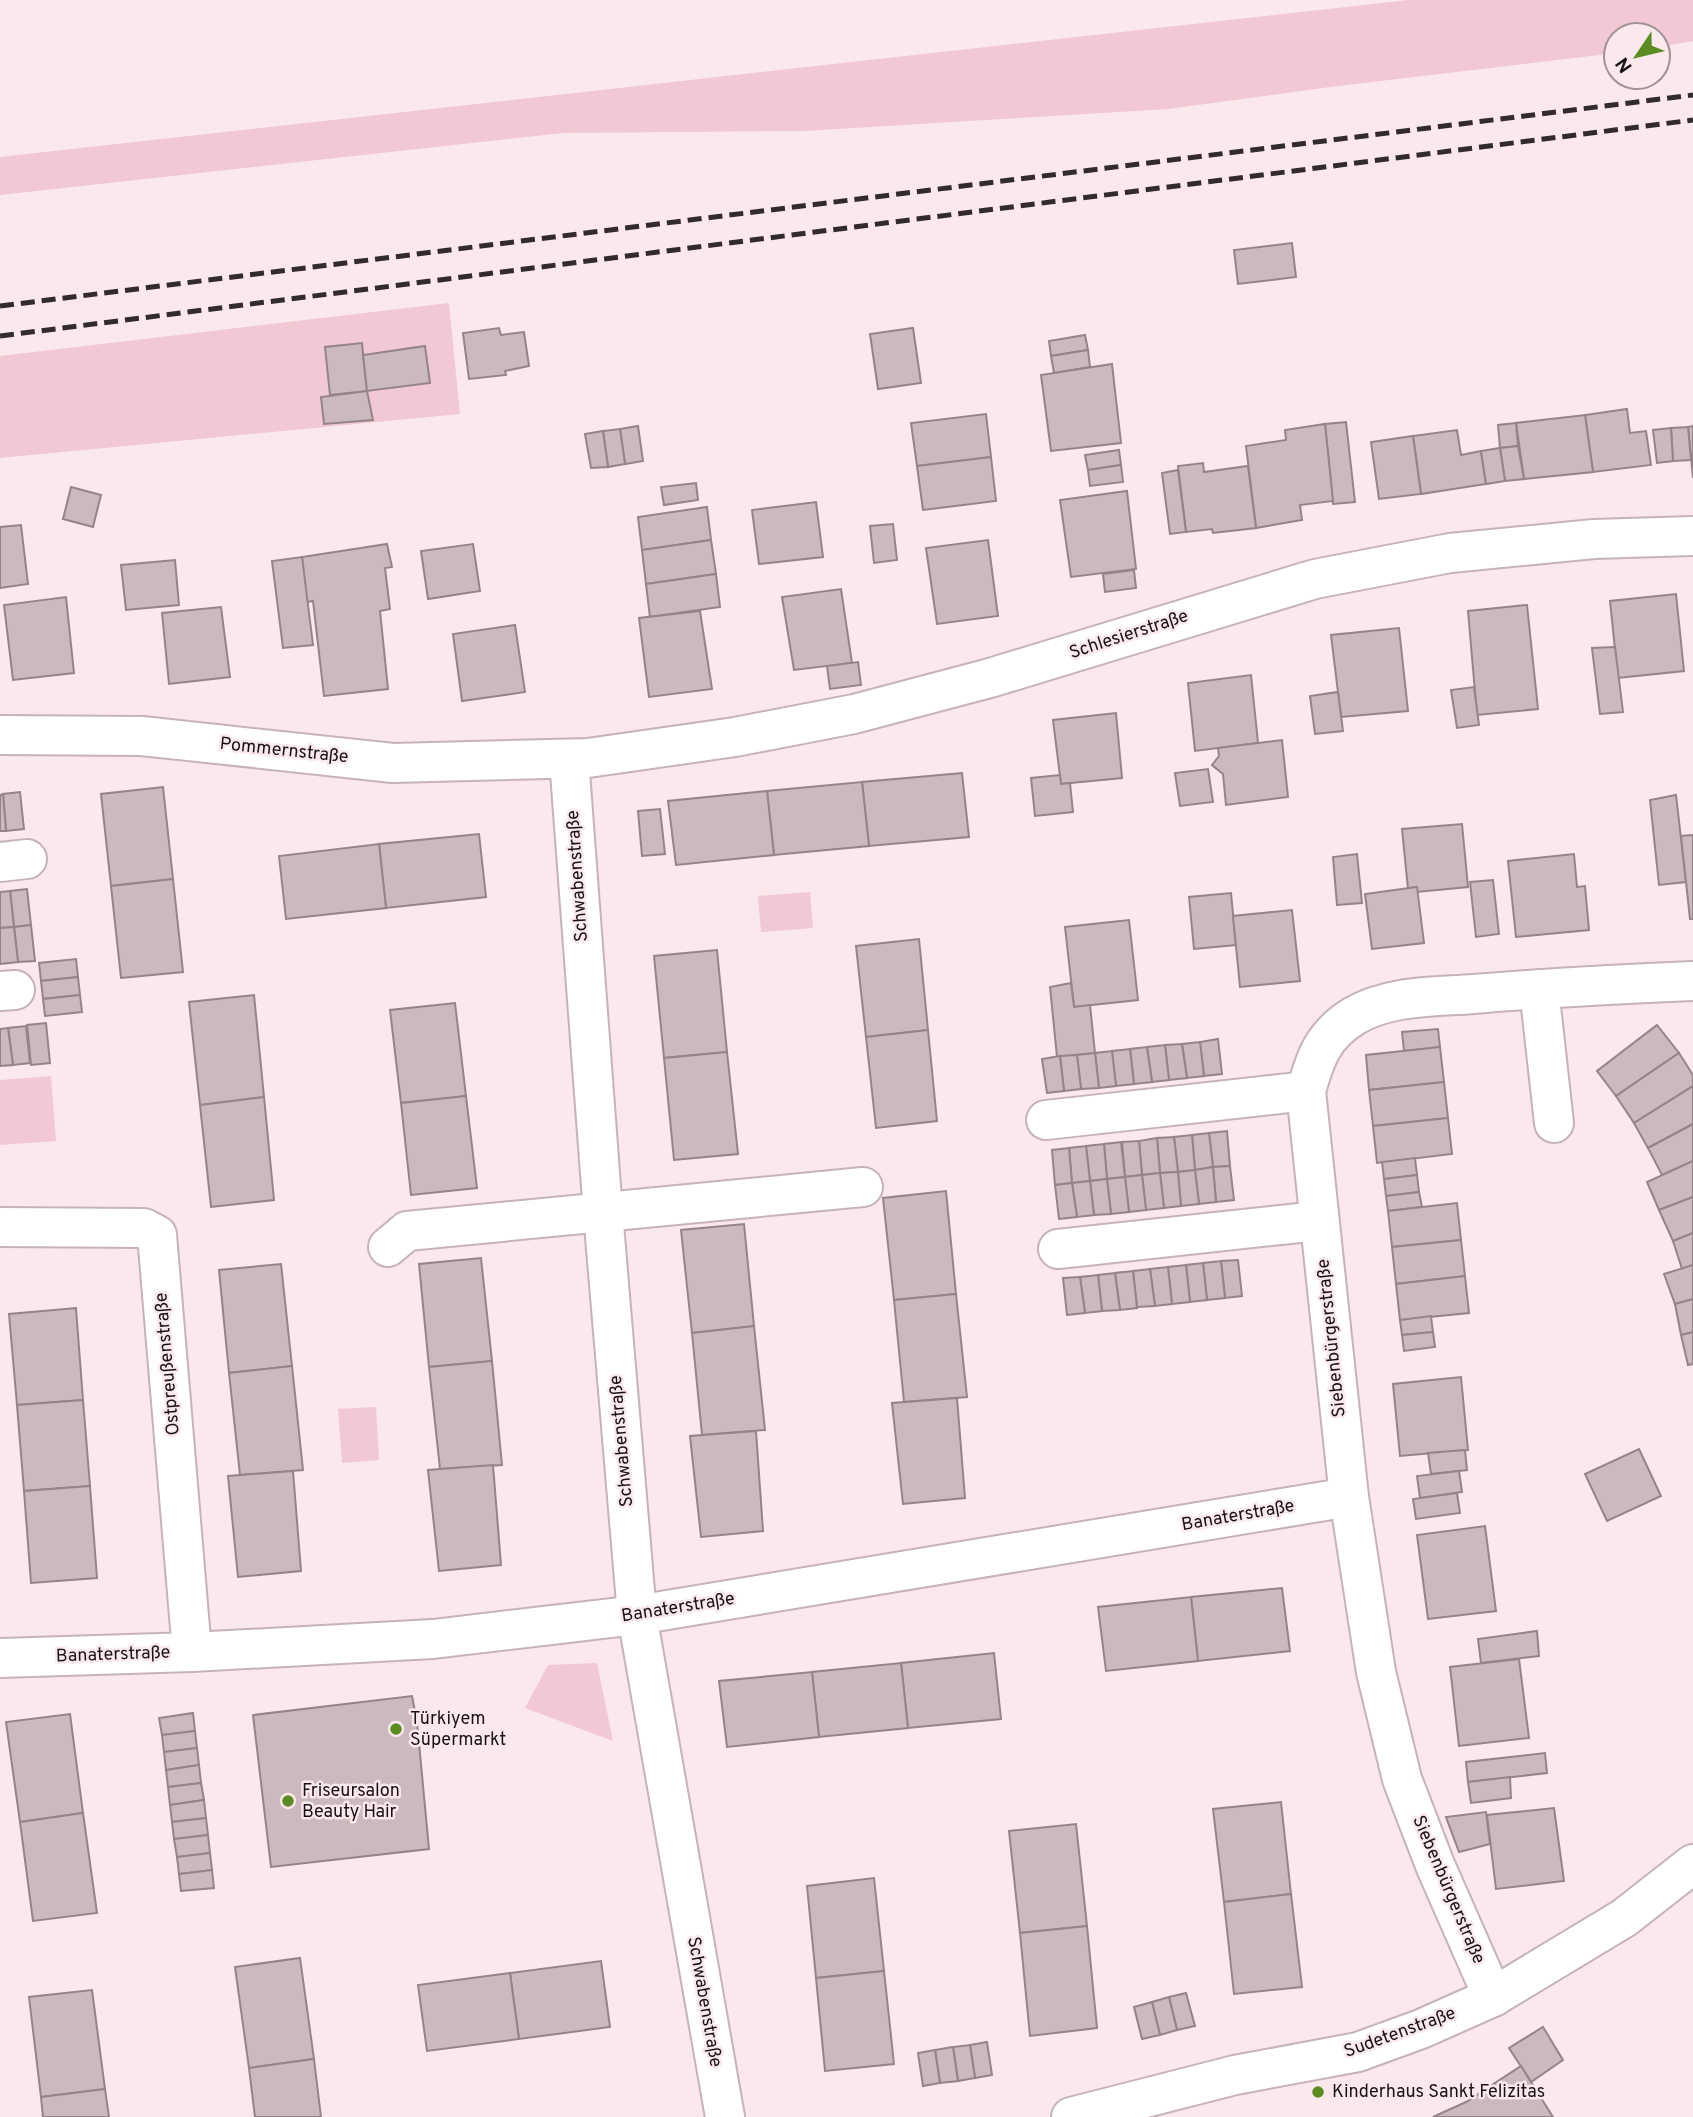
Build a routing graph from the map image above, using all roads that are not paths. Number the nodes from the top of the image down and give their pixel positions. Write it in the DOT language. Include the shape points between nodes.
graph roads {
  1 [pos="1693,536"];
  2 [pos="0,735"];
  3 [pos="569,760"];
  4 [pos="1693,981"];
  5 [pos="1539,989"];
  6 [pos="1306,1091"];
  7 [pos="1046,1121"];
  8 [pos="1554,1123"];
  9 [pos="863,1183"];
  10 [pos="603,1213"];
  11 [pos="1318,1221"];
  12 [pos="0,1227"];
  13 [pos="402,1237"];
  14 [pos="1058,1249"];
  15 [pos="1349,1497"];
  16 [pos="637,1615"];
  17 [pos="192,1652"];
  18 [pos="0,1658"];
  19 [pos="1693,1864"];
  20 [pos="1493,1997"];
  21 [pos="725,2117"];
  22 [pos="1071,2117"];
  1 -- 3 [label="street, Schlesierstraße" via="1594,539 1450,554 1315,579 990,678 854,714 734,737"];
  2 -- 3 [label="street, Pommernstraße" via="142,736 393,763"];
  3 -- 10 [label="street, Schwabenstraße"];
  4 -- 5 [label="street, Siebenbürgerstraße"];
  5 -- 6 [label="street, Siebenbürgerstraße" via="1395,1001 1354,1016 1328,1038 1315,1059"];
  5 -- 8 [label="street"];
  6 -- 7 [label="street"];
  6 -- 11 [label="street, Siebenbürgerstraße"];
  9 -- 10 [label="street"];
  10 -- 13 [label="street"];
  10 -- 16 [label="street, Schwabenstraße"];
  11 -- 14 [label="street"];
  11 -- 15 [label="street, Siebenbürgerstraße"];
  12 -- 17 [label="street, Ostpreußenstraße" via="144,1228 157,1235"];
  15 -- 16 [label="street, Banaterstraße"];
  15 -- 20 [label="street, Siebenbürgerstraße" via="1376,1672 1402,1779 1434,1865"];
  16 -- 17 [label="street, Banaterstraße" via="433,1639"];
  16 -- 21 [label="street, Schwabenstraße"];
  17 -- 18 [label="street, Banaterstraße"];
  19 -- 20 [label="street, Sudetenstraße" via="1624,1918"];
  20 -- 22 [label="street, Sudetenstraße" via="1358,2052 1235,2075"];
}
